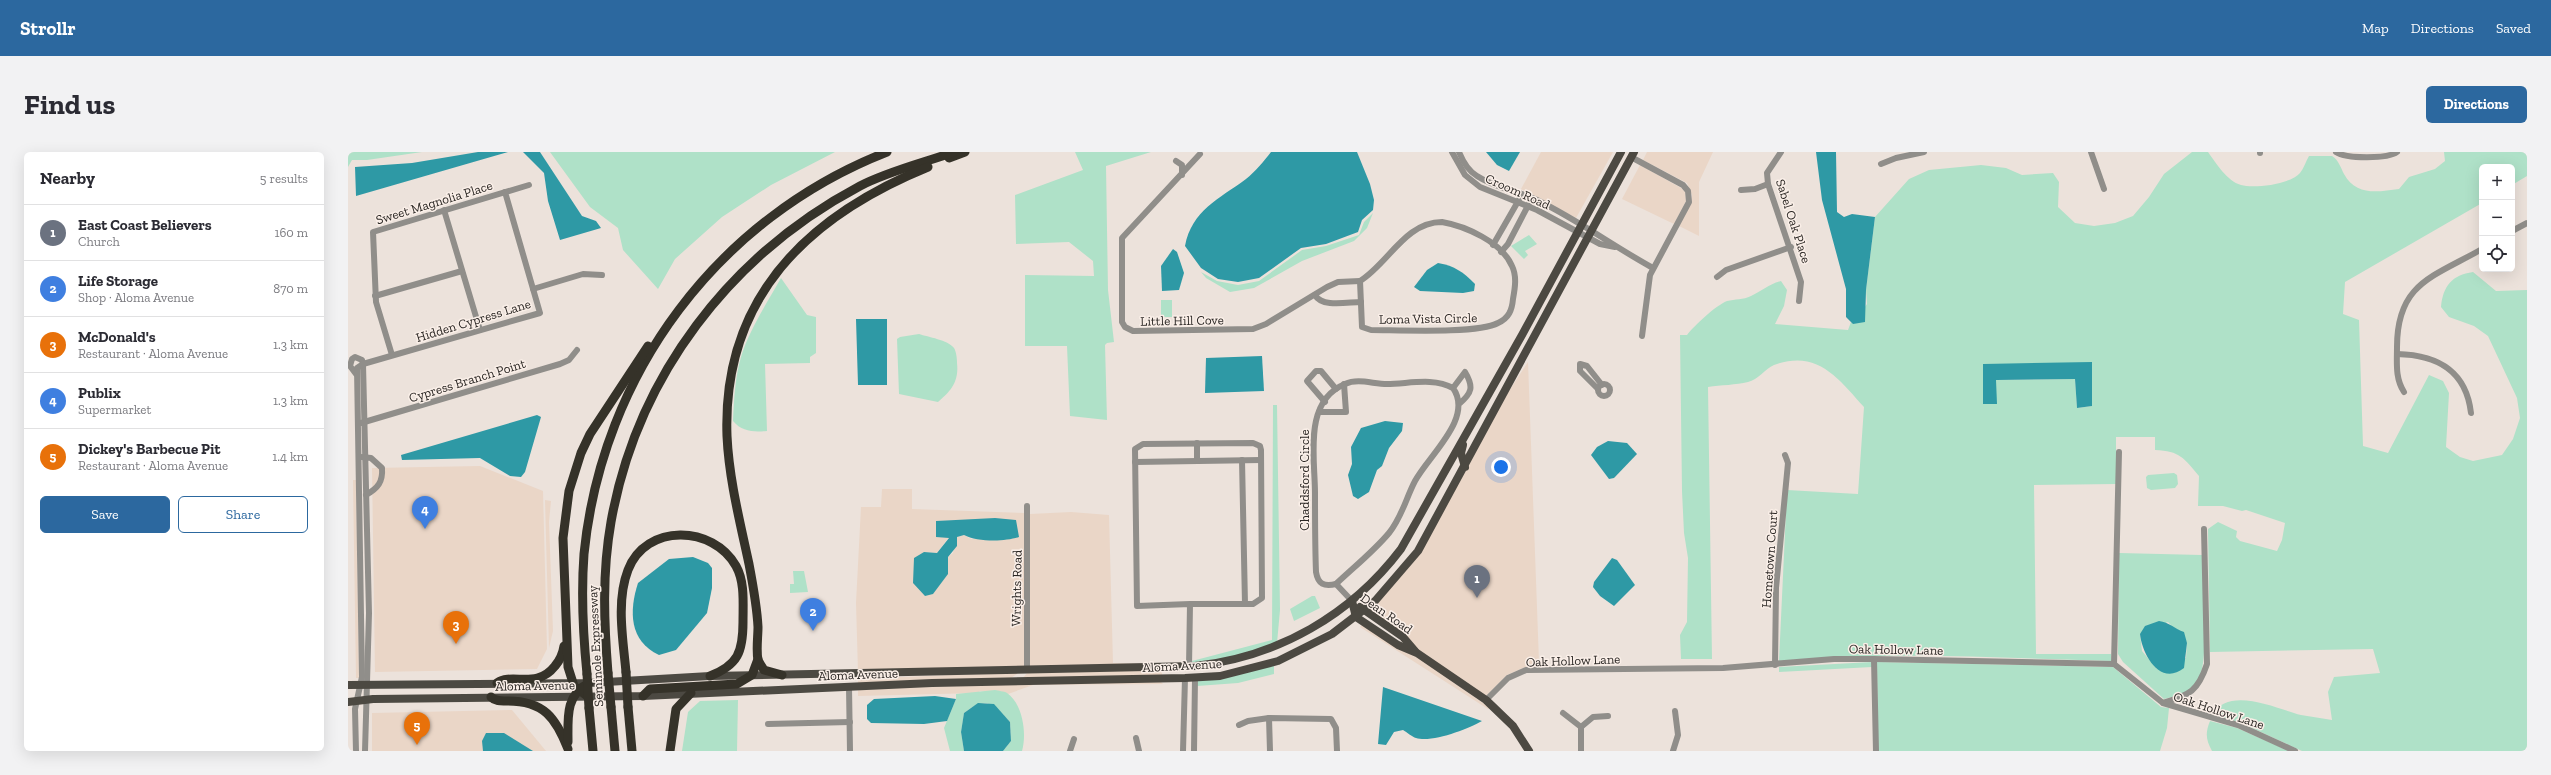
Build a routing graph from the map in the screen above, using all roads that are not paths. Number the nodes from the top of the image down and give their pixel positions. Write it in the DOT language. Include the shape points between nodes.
graph roads {
  1 [pos="887,152"];
  2 [pos="954,152"];
  3 [pos="965,152"];
  4 [pos="1452,152"];
  5 [pos="1459,152"];
  6 [pos="1621,152"];
  7 [pos="1781,152"];
  8 [pos="1924,152"];
  9 [pos="2091,152"];
  10 [pos="2336,152"];
  11 [pos="2397,152"];
  12 [pos="1200,154"];
  13 [pos="1633,155"];
  14 [pos="1176,161"];
  15 [pos="1881,164"];
  16 [pos="1182,175"];
  17 [pos="1768,184"];
  18 [pos="529,185"];
  19 [pos="2104,189"];
  20 [pos="1741,190"];
  21 [pos="505,192"];
  22 [pos="1522,194"];
  23 [pos="1532,198"];
  24 [pos="1518,202"];
  25 [pos="1528,206"];
  26 [pos="444,210"];
  27 [pos="1507,220"];
  28 [pos="2527,223"];
  29 [pos="1582,224"];
  30 [pos="1517,226"];
  31 [pos="1592,230"];
  32 [pos="2515,230"];
  33 [pos="1578,232"];
  34 [pos="1588,238"];
  35 [pos="1493,245"];
  36 [pos="1615,247"];
  37 [pos="1791,247"];
  38 [pos="2479,251"];
  39 [pos="1501,252"];
  40 [pos="1653,268"];
  41 [pos="462,271"];
  42 [pos="602,275"];
  43 [pos="1717,277"];
  44 [pos="1360,281"];
  45 [pos="533,288"];
  46 [pos="375,296"];
  47 [pos="1315,296"];
  48 [pos="1799,301"];
  49 [pos="1360,302"];
  50 [pos="665,327"];
  51 [pos="480,330"];
  52 [pos="1642,336"];
  53 [pos="577,350"];
  54 [pos="2397,354"];
  55 [pos="392,355"];
  56 [pos="363,364"];
  57 [pos="1592,372"];
  58 [pos="356,374"];
  59 [pos="1586,377"];
  60 [pos="1344,384"];
  61 [pos="1452,388"];
  62 [pos="1336,389"];
  63 [pos="2404,392"];
  64 [pos="1325,402"];
  65 [pos="1459,404"];
  66 [pos="1319,412"];
  67 [pos="2471,413"];
  68 [pos="364,422"];
  69 [pos="358,424"];
  70 [pos="1464,438"];
  71 [pos="1197,443"];
  72 [pos="2119,452"];
  73 [pos="1785,455"];
  74 [pos="358,457"];
  75 [pos="365,457"];
  76 [pos="1242,460"];
  77 [pos="1261,460"];
  78 [pos="1197,461"];
  79 [pos="1135,462"];
  80 [pos="1465,467"];
  81 [pos="366,495"];
  82 [pos="1027,506"];
  83 [pos="2204,529"];
  84 [pos="1336,584"];
  85 [pos="1352,601"];
  86 [pos="1190,604"];
  87 [pos="1245,604"];
  88 [pos="1364,610"];
  89 [pos="1356,617"];
  90 [pos="566,625"];
  91 [pos="1417,653"];
  92 [pos="758,659"];
  93 [pos="1874,659"];
  94 [pos="2114,664"];
  95 [pos="1210,665"];
  96 [pos="1775,665"];
  97 [pos="1189,667"];
  98 [pos="1027,669"];
  99 [pos="936,671"];
  100 [pos="752,675"];
  101 [pos="782,675"];
  102 [pos="710,676"];
  103 [pos="1185,678"];
  104 [pos="1195,678"];
  105 [pos="588,679"];
  106 [pos="1162,679"];
  107 [pos="1009,681"];
  108 [pos="497,683"];
  109 [pos="364,685"];
  110 [pos="348,686"];
  111 [pos="849,688"];
  112 [pos="575,690"];
  113 [pos="691,693"];
  114 [pos="587,696"];
  115 [pos="643,696"];
  116 [pos="491,697"];
  117 [pos="1486,700"];
  118 [pos="348,702"];
  119 [pos="357,702"];
  120 [pos="366,702"];
  121 [pos="2163,703"];
  122 [pos="1675,711"];
  123 [pos="1563,713"];
  124 [pos="1608,716"];
  125 [pos="1269,718"];
  126 [pos="850,722"];
  127 [pos="768,724"];
  128 [pos="1239,725"];
  129 [pos="1581,727"];
  130 [pos="1136,738"];
  131 [pos="1074,739"];
  132 [pos="568,750"];
  133 [pos="356,751"];
  134 [pos="365,751"];
  135 [pos="593,751"];
  136 [pos="614,751"];
  137 [pos="632,751"];
  138 [pos="670,751"];
  139 [pos="850,751"];
  140 [pos="1070,751"];
  141 [pos="1139,751"];
  142 [pos="1183,751"];
  143 [pos="1194,751"];
  144 [pos="1270,751"];
  145 [pos="1337,751"];
  146 [pos="1529,751"];
  147 [pos="1580,751"];
  148 [pos="1673,751"];
  149 [pos="1876,751"];
  150 [pos="2295,751"];
  1 -- 50 [label="highway, Seminole Expressway" via="819,184 763,223 716,265 686,298"];
  2 -- 136 [label="highway, Seminole Expressway, bridge" via="862,185 799,223 733,280 691,329 674,356 642,416 624,466 610,523 604,611"];
  3 -- 92 [label="highway" via="901,178 862,198 825,222 774,276 754,308 742,337 732,375 727,418 728,453 754,594"];
  4 -- 24 [label="street, Croom Road" via="1465,175 1473,182 1486,190"];
  5 -- 22 [label="street, Croom Road" via="1464,164 1476,176"];
  6 -- 29 [label="main road, Aloma Avenue"];
  7 -- 17 [label="street, Sabel Oak Place" via="1767,173"];
  8 -- 15 [label="street"];
  9 -- 19 [label="street"];
  10 -- 11 [label="street" via="2354,157 2389,156"];
  12 -- 16 [label="street, Little Hill Cove"];
  13 -- 31 [label="main road, Aloma Avenue"];
  13 -- 40 [label="street" via="1683,185 1689,196 1689,202"];
  14 -- 16 [label="street" via="1182,165"];
  16 -- 47 [label="street, Little Hill Cove" via="1122,238 1122,316 1125,327 1134,332 1253,329"];
  17 -- 20 [label="street" via="1755,189"];
  17 -- 37 [label="street, Sabel Oak Place"];
  18 -- 21 [label="street, Sweet Magnolia Place"];
  21 -- 26 [label="street, Sweet Magnolia Place"];
  21 -- 45 [label="street, Hidden Cypress Lane"];
  22 -- 23 [label="street, Croom Road"];
  22 -- 24 [label="street"];
  23 -- 25 [label="street"];
  23 -- 29 [label="street, Croom Road"];
  24 -- 25 [label="street, Croom Road"];
  24 -- 27 [label="street"];
  25 -- 30 [label="street"];
  25 -- 33 [label="street, Croom Road"];
  26 -- 41 [label="street"];
  26 -- 46 [label="street, Sweet Magnolia Place" via="373,232"];
  27 -- 30 [label="street"];
  27 -- 35 [label="street"];
  28 -- 32 [label="street"];
  29 -- 31 [label="street, Croom Road"];
  29 -- 33 [label="main road, Aloma Avenue"];
  30 -- 39 [label="street"];
  31 -- 34 [label="main road, Aloma Avenue"];
  31 -- 36 [label="street, Croom Road"];
  33 -- 34 [label="street, Croom Road"];
  33 -- 70 [label="main road, Aloma Avenue"];
  34 -- 36 [label="street, Croom Road"];
  34 -- 80 [label="main road, Aloma Avenue"];
  35 -- 39 [label="street, Loma Vista Circle"];
  35 -- 44 [label="street, Loma Vista Circle" via="1474,232 1436,222 1412,232 1373,272"];
  36 -- 40 [label="street"];
  37 -- 43 [label="street" via="1726,270"];
  37 -- 48 [label="street, Sabel Oak Place" via="1802,282"];
  38 -- 54 [label="street" via="2415,289 2399,315"];
  39 -- 49 [label="street, Loma Vista Circle" via="1512,265 1515,288 1509,315 1490,327 1371,330 1361,324"];
  40 -- 52 [label="street" via="1650,274"];
  41 -- 46 [label="street"];
  41 -- 51 [label="street"];
  42 -- 45 [label="street" via="583,274"];
  44 -- 47 [label="street, Little Hill Cove" via="1333,284"];
  44 -- 49 [label="street, Loma Vista Circle"];
  45 -- 51 [label="street, Hidden Cypress Lane" via="540,313"];
  46 -- 55 [label="street, Sweet Magnolia Place"];
  47 -- 49 [label="street" via="1324,303"];
  50 -- 90 [label="highway" via="651,342 600,417 576,467 567,502 564,534"];
  50 -- 105 [label="highway, Seminole Expressway" via="626,399 608,443 595,488 585,547 583,584"];
  51 -- 55 [label="street, Hidden Cypress Lane"];
  53 -- 68 [label="street, Cypress Branch Point" via="569,360 560,364"];
  54 -- 63 [label="street" via="2397,381"];
  54 -- 67 [label="street" via="2431,358 2447,367 2460,380 2469,399"];
  55 -- 56 [label="street, Hidden Cypress Lane"];
  56 -- 58 [label="street" via="357,368"];
  56 -- 58 [label="street, Hidden Cypress Lane" via="359,358 352,359 350,366"];
  56 -- 68 [label="street"];
  57 -- 59 [label="street"];
  57 -- 59 [label="street" via="1580,364 1580,371"];
  57 -- 59 [label="street" via="1600,387"];
  58 -- 69 [label="street"];
  60 -- 61 [label="street, Chaddsford Circle" via="1355,381 1386,384 1423,382"];
  60 -- 62 [label="street, Chaddsford Circle"];
  60 -- 66 [label="street" via="1346,412"];
  61 -- 65 [label="street"];
  61 -- 65 [label="street" via="1465,372 1471,390"];
  62 -- 64 [label="street, Chaddsford Circle"];
  62 -- 64 [label="street" via="1320,371 1310,376 1307,381"];
  64 -- 66 [label="street, Chaddsford Circle"];
  65 -- 84 [label="street" via="1454,422 1433,458 1414,482 1395,525"];
  66 -- 84 [label="street, Chaddsford Circle" via="1313,445 1316,572 1318,581 1323,585"];
  68 -- 69 [label="street, Cypress Branch Point"];
  68 -- 75 [label="street"];
  69 -- 74 [label="street"];
  70 -- 80 [label="main road" via="1461,453"];
  70 -- 85 [label="main road, Aloma Avenue" via="1401,549 1380,575"];
  71 -- 77 [label="street" via="1253,443 1260,446"];
  71 -- 78 [label="street"];
  71 -- 79 [label="street" via="1143,444 1135,449"];
  72 -- 94 [label="street"];
  73 -- 96 [label="street, Hometown Court" via="1788,463 1776,588"];
  74 -- 75 [label="street"];
  74 -- 109 [label="street"];
  75 -- 81 [label="street"];
  75 -- 81 [label="street" via="377,461 382,468 383,477 376,490"];
  76 -- 77 [label="street"];
  76 -- 78 [label="street"];
  76 -- 87 [label="street"];
  77 -- 87 [label="street" via="1262,598 1253,604"];
  78 -- 79 [label="street"];
  79 -- 86 [label="street" via="1137,606"];
  80 -- 88 [label="main road, Aloma Avenue" via="1432,528 1410,562"];
  81 -- 109 [label="street" via="369,613"];
  82 -- 98 [label="street, Wrights Road"];
  83 -- 121 [label="street" via="2207,664 2201,682 2186,697"];
  84 -- 85 [label="street"];
  85 -- 88 [label="main road, Dean Road"];
  85 -- 89 [label="main road, Dean Road"];
  85 -- 95 [label="main road, Aloma Avenue" via="1318,625 1284,644 1248,657"];
  86 -- 87 [label="street"];
  86 -- 97 [label="street"];
  88 -- 89 [label="main road, Aloma Avenue"];
  88 -- 91 [label="main road, Dean Road" via="1403,637"];
  89 -- 91 [label="main road, Dean Road" via="1398,645"];
  89 -- 104 [label="main road, Aloma Avenue" via="1319,642 1278,661 1234,673"];
  90 -- 108 [label="highway" via="563,653 549,672 537,678 503,680"];
  90 -- 112 [label="highway" via="568,667"];
  91 -- 117 [label="main road, Dean Road"];
  92 -- 100 [label="highway"];
  92 -- 101 [label="highway" via="764,670"];
  93 -- 94 [label="street, Oak Hollow Lane"];
  93 -- 96 [label="street, Oak Hollow Lane" via="1834,659"];
  93 -- 149 [label="street"];
  94 -- 121 [label="street, Oak Hollow Lane"];
  95 -- 97 [label="main road, Aloma Avenue"];
  95 -- 103 [label="main road"];
  96 -- 117 [label="street, Oak Hollow Lane" via="1526,670 1508,678"];
  97 -- 98 [label="main road, Aloma Avenue"];
  97 -- 106 [label="main road"];
  98 -- 99 [label="main road, Aloma Avenue"];
  98 -- 107 [label="main road"];
  99 -- 101 [label="main road, Aloma Avenue"];
  99 -- 111 [label="main road" via="926,676 860,680"];
  100 -- 101 [label="main road, Aloma Avenue"];
  100 -- 102 [label="main road, Aloma Avenue"];
  100 -- 115 [label="highway" via="732,685 650,689"];
  102 -- 105 [label="main road, Aloma Avenue"];
  102 -- 137 [label="highway, bridge" via="730,666 739,654 743,626 740,575 730,557 716,544 697,536 667,536 654,541 639,552 629,568 622,603"];
  103 -- 104 [label="main road, Aloma Avenue"];
  103 -- 106 [label="main road, Aloma Avenue"];
  103 -- 142 [label="street"];
  104 -- 143 [label="street"];
  105 -- 112 [label="highway"];
  105 -- 135 [label="highway, Seminole Expressway, bridge"];
  106 -- 107 [label="main road, Aloma Avenue"];
  107 -- 111 [label="main road, Aloma Avenue"];
  108 -- 109 [label="main road, Aloma Avenue"];
  108 -- 112 [label="main road, Aloma Avenue"];
  109 -- 110 [label="main road, Aloma Avenue"];
  109 -- 119 [label="street"];
  109 -- 120 [label="street"];
  111 -- 113 [label="main road, Aloma Avenue"];
  111 -- 126 [label="street"];
  112 -- 114 [label="highway"];
  112 -- 116 [label="main road, Aloma Avenue"];
  112 -- 132 [label="highway" via="568,710"];
  113 -- 115 [label="main road, Aloma Avenue"];
  113 -- 138 [label="highway" via="676,709"];
  114 -- 115 [label="main road, Aloma Avenue"];
  116 -- 120 [label="main road, Aloma Avenue" via="373,699"];
  116 -- 132 [label="highway" via="497,701 526,702 541,708 557,723"];
  117 -- 146 [label="main road, Dean Road" via="1513,726"];
  118 -- 119 [label="main road, Aloma Avenue"];
  119 -- 120 [label="main road, Aloma Avenue"];
  119 -- 133 [label="street"];
  120 -- 134 [label="street"];
  121 -- 150 [label="street, Oak Hollow Lane" via="2238,725"];
  122 -- 148 [label="street" via="1678,735"];
  123 -- 129 [label="street"];
  124 -- 129 [label="street" via="1594,717"];
  125 -- 128 [label="street" via="1248,720"];
  125 -- 144 [label="street"];
  125 -- 145 [label="street" via="1332,719 1336,728"];
  126 -- 127 [label="street"];
  126 -- 139 [label="street"];
  129 -- 147 [label="street"];
  130 -- 141 [label="street"];
  131 -- 140 [label="street"];
}
